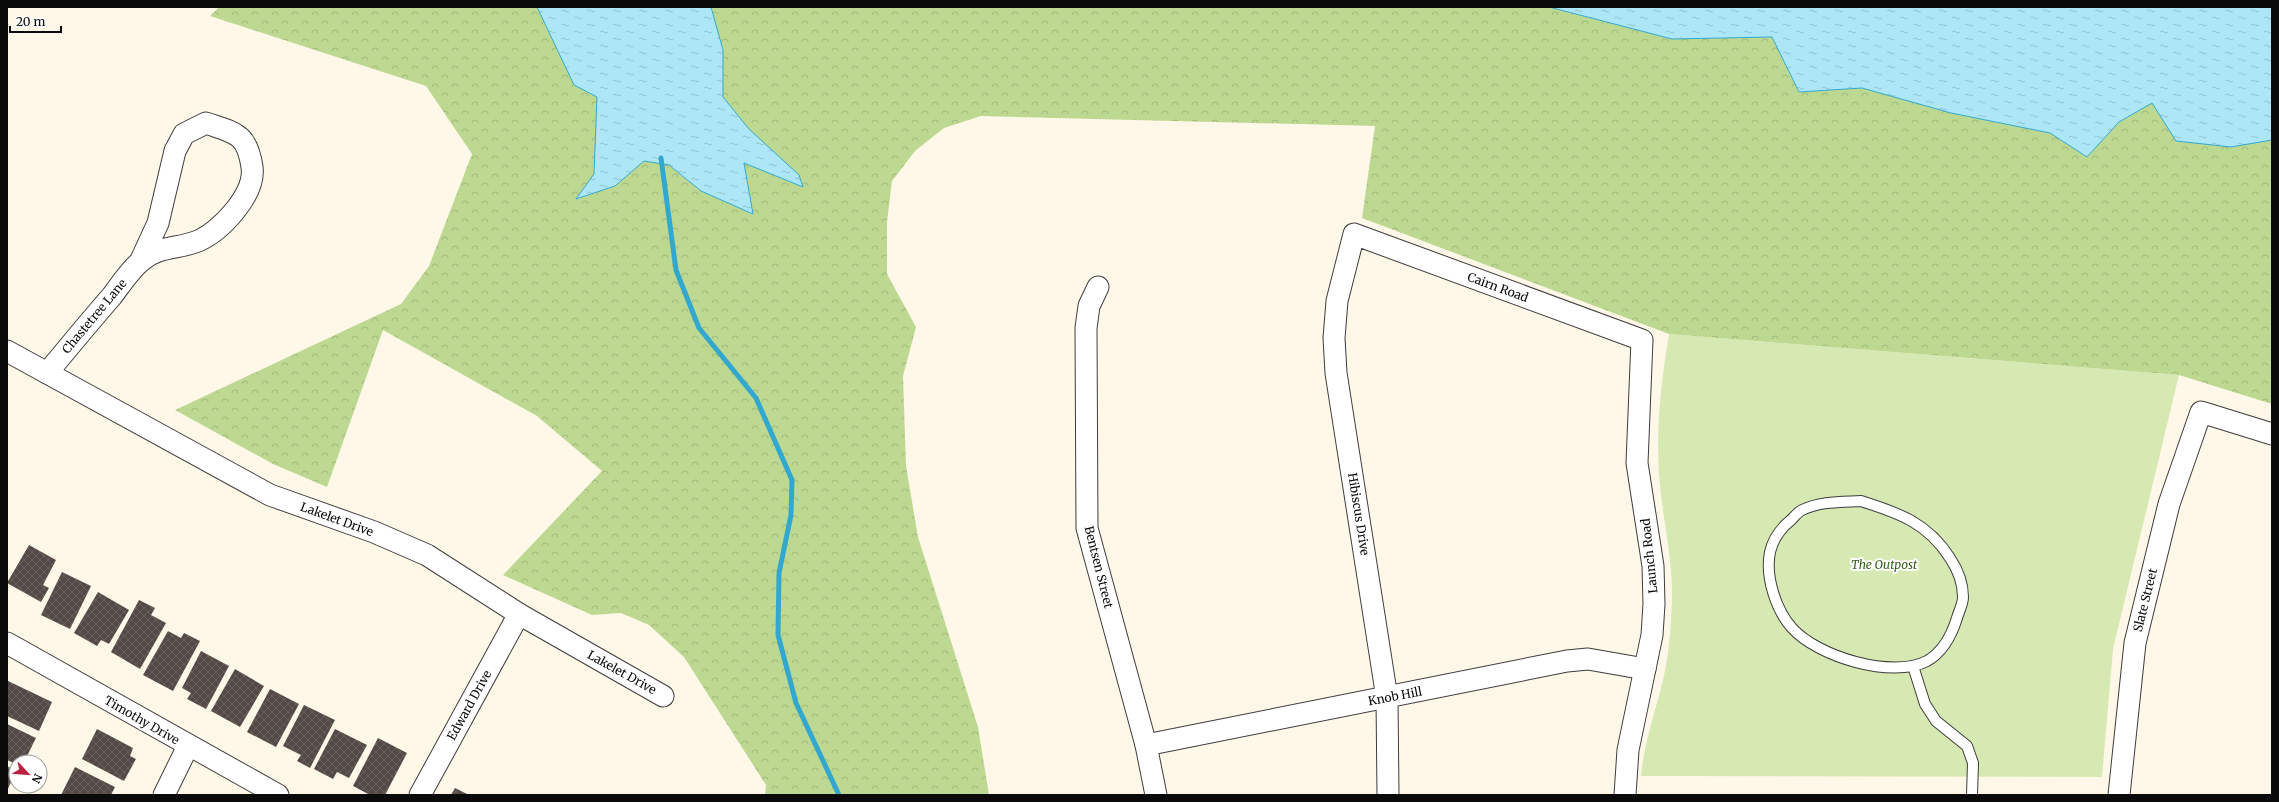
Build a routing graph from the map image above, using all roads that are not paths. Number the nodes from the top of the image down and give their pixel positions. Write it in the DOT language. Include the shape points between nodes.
graph roads {
  1 [pos="1354,234"];
  2 [pos="141,260"];
  3 [pos="1098,287"];
  4 [pos="1642,340"];
  5 [pos="7,351"];
  6 [pos="47,373"];
  7 [pos="2272,434"];
  8 [pos="519,614"];
  9 [pos="7,643"];
  10 [pos="1913,666"];
  11 [pos="1644,669"];
  12 [pos="663,696"];
  13 [pos="1387,698"];
  14 [pos="1146,745"];
  15 [pos="188,746"];
  16 [pos="164,795"];
  17 [pos="278,795"];
  18 [pos="420,795"];
  19 [pos="1156,795"];
  20 [pos="1388,795"];
  21 [pos="1626,795"];
  22 [pos="1972,795"];
  23 [pos="2119,795"];
  1 -- 4 [label="street, Cairn Road"];
  1 -- 13 [label="street, Hibiscus Drive" via="1338,301 1334,338 1336,373"];
  2 -- 2 [label="street, Chastetree Lane" via="164,248 197,242 218,230 241,203 251,184 253,172 250,151 240,136 206,123 184,134 175,151 158,223"];
  2 -- 6 [label="street, Chastetree Lane"];
  3 -- 14 [label="street, Bentsen Street" via="1089,306 1086,328 1087,528"];
  4 -- 11 [label="street, Launch Road" via="1637,463 1652,566 1654,604 1652,636"];
  5 -- 6 [label="street, Lakelet Drive"];
  6 -- 8 [label="street, Lakelet Drive" via="270,495 374,532 427,555"];
  7 -- 23 [label="street, Slate Street" via="2201,412 2169,504 2135,642"];
  8 -- 12 [label="street, Lakelet Drive"];
  8 -- 18 [label="street, Edward Drive"];
  9 -- 15 [label="street, Timothy Drive"];
  10 -- 10 [label="lane" via="1942,649 1955,624 1963,598 1959,571 1947,553 1932,534 1914,522 1890,510 1861,501 1825,502 1801,510 1780,529 1770,552 1770,581 1778,605 1793,629 1816,646 1848,659 1882,668"];
  10 -- 22 [label="lane" via="1925,704 1936,721 1967,746 1973,763"];
  11 -- 13 [label="street, Knob Hill" via="1588,659 1567,661"];
  11 -- 21 [label="street, Launch Road" via="1628,750"];
  13 -- 14 [label="street, Knob Hill"];
  13 -- 20 [label="street, Hibiscus Drive"];
  14 -- 19 [label="street, Bentsen Street"];
  15 -- 16 [label="street"];
  15 -- 17 [label="street, Timothy Drive"];
}
